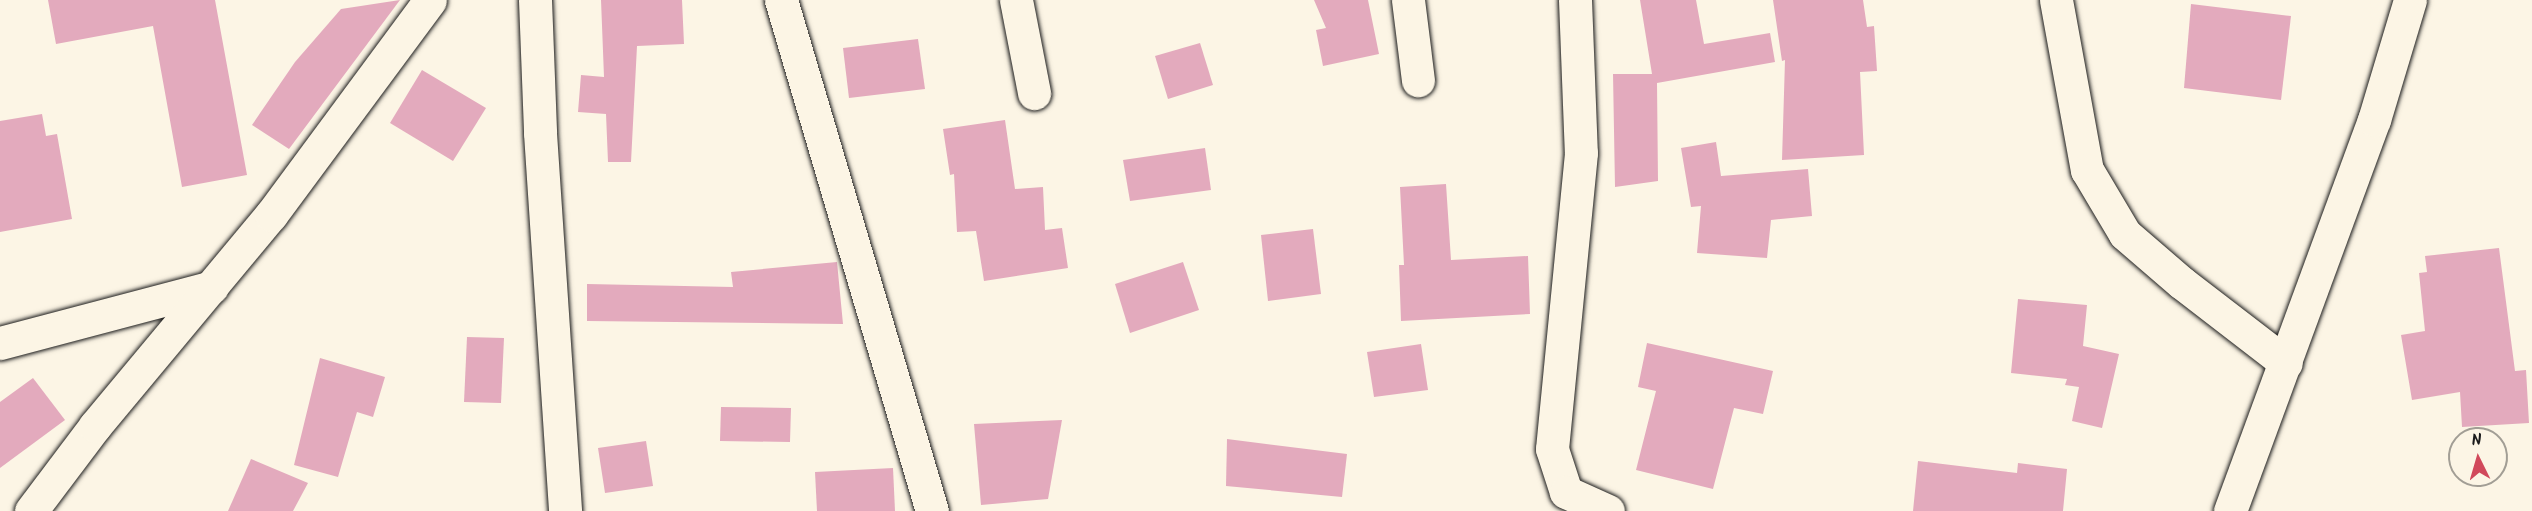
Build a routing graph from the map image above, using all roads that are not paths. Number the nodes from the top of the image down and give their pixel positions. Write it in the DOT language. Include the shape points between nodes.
graph roads {
  1 [pos="430,0"];
  2 [pos="535,0"];
  3 [pos="780,0"];
  4 [pos="1016,0"];
  5 [pos="1408,0"];
  6 [pos="1575,0"];
  7 [pos="2056,0"];
  8 [pos="2410,0"];
  9 [pos="1418,80"];
  10 [pos="1034,93"];
  11 [pos="212,287"];
  12 [pos="0,343"];
  13 [pos="2286,363"];
  14 [pos="31,511"];
  15 [pos="565,511"];
  16 [pos="932,511"];
  17 [pos="1608,511"];
  18 [pos="2230,511"];
  1 -- 11 [label="street" via="271,215"];
  2 -- 15 [label="street"];
  3 -- 16 [label="street"];
  4 -- 10 [label="street"];
  5 -- 9 [label="street"];
  6 -- 17 [label="street" via="1581,153 1552,449 1566,492"];
  7 -- 13 [label="street" via="2087,170 2125,234"];
  8 -- 13 [label="street" via="2374,120"];
  11 -- 12 [label="street"];
  11 -- 14 [label="street" via="95,426"];
  13 -- 18 [label="street"];
}
